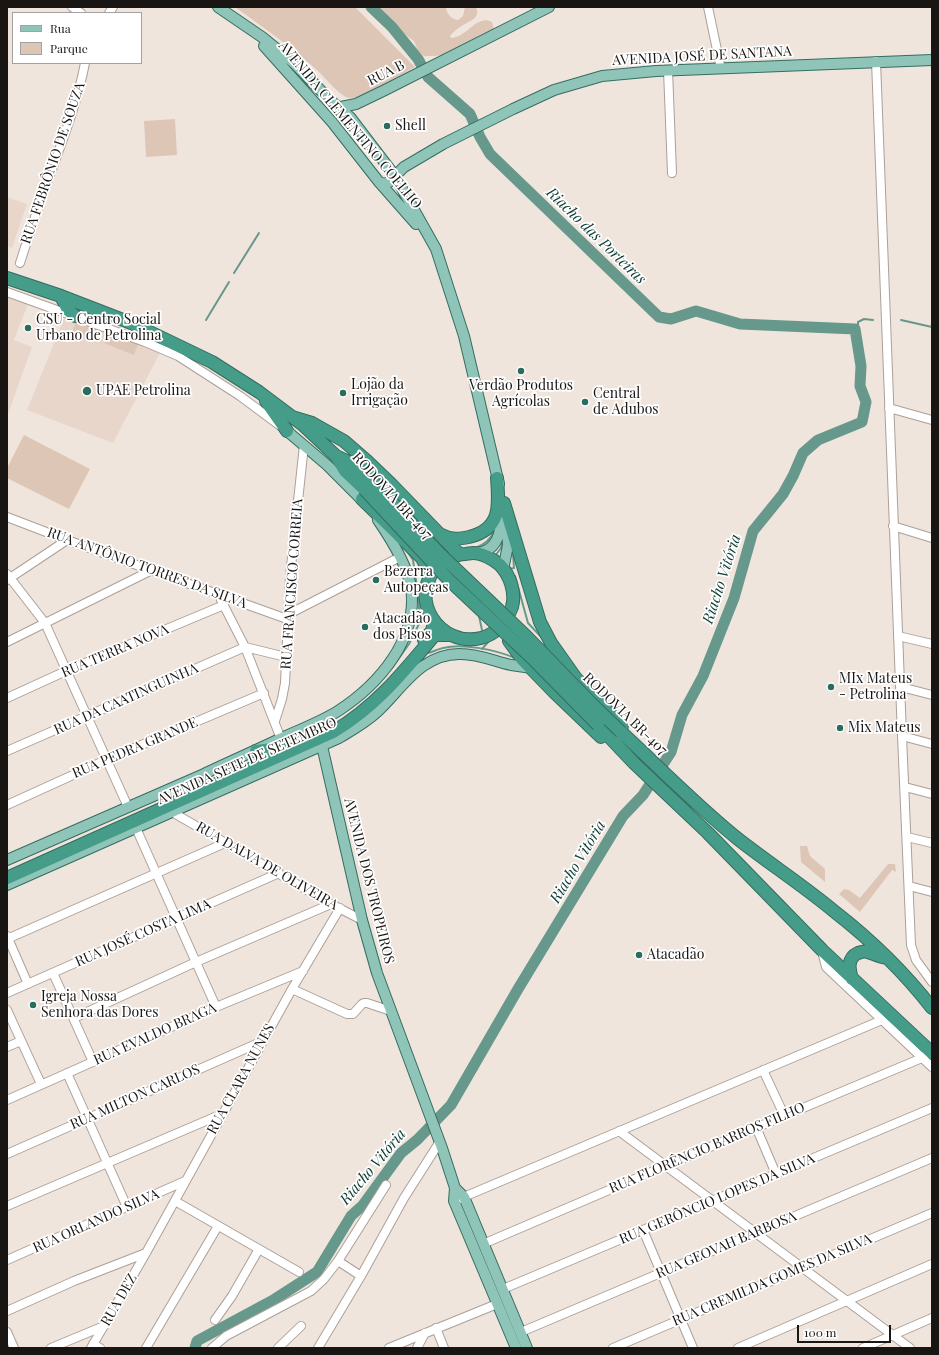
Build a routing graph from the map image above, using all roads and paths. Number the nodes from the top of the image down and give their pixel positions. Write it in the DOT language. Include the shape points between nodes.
graph roads {
  1 [pos="218,7"];
  2 [pos="549,7"];
  3 [pos="708,7"];
  4 [pos="245,26"];
  5 [pos="932,60"];
  6 [pos="876,61"];
  7 [pos="85,64"];
  8 [pos="721,69"];
  9 [pos="668,70"];
  10 [pos="338,107"];
  11 [pos="332,122"];
  12 [pos="672,173"];
  13 [pos="395,176"];
  14 [pos="379,182"];
  15 [pos="433,243"];
  16 [pos="20,263"];
  17 [pos="7,278"];
  18 [pos="7,292"];
  19 [pos="61,296"];
  20 [pos="75,316"];
  21 [pos="259,392"];
  22 [pos="889,408"];
  23 [pos="292,417"];
  24 [pos="932,420"];
  25 [pos="287,431"];
  26 [pos="304,445"];
  27 [pos="497,478"];
  28 [pos="366,489"];
  29 [pos="504,503"];
  30 [pos="9,519"];
  31 [pos="893,526"];
  32 [pos="438,532"];
  33 [pos="932,538"];
  34 [pos="68,540"];
  35 [pos="475,553"];
  36 [pos="461,554"];
  37 [pos="400,557"];
  38 [pos="152,570"];
  39 [pos="503,570"];
  40 [pos="8,577"];
  41 [pos="429,580"];
  42 [pos="218,594"];
  43 [pos="224,605"];
  44 [pos="511,609"];
  45 [pos="287,617"];
  46 [pos="434,622"];
  47 [pos="45,623"];
  48 [pos="450,635"];
  49 [pos="487,636"];
  50 [pos="898,636"];
  51 [pos="7,642"];
  52 [pos="932,644"];
  53 [pos="245,647"];
  54 [pos="286,657"];
  55 [pos="532,668"];
  56 [pos="66,671"];
  57 [pos="575,677"];
  58 [pos="901,687"];
  59 [pos="264,693"];
  60 [pos="932,695"];
  61 [pos="7,698"];
  62 [pos="361,714"];
  63 [pos="87,716"];
  64 [pos="275,721"];
  65 [pos="353,729"];
  66 [pos="902,736"];
  67 [pos="633,743"];
  68 [pos="281,744"];
  69 [pos="932,744"];
  70 [pos="322,746"];
  71 [pos="7,751"];
  72 [pos="256,751"];
  73 [pos="106,760"];
  74 [pos="631,760"];
  75 [pos="905,787"];
  76 [pos="932,794"];
  77 [pos="196,797"];
  78 [pos="7,805"];
  79 [pos="128,807"];
  80 [pos="172,812"];
  81 [pos="136,828"];
  82 [pos="907,837"];
  83 [pos="225,843"];
  84 [pos="932,843"];
  85 [pos="7,860"];
  86 [pos="7,869"];
  87 [pos="156,873"];
  88 [pos="279,873"];
  89 [pos="7,878"];
  90 [pos="7,885"];
  91 [pos="909,886"];
  92 [pos="932,892"];
  93 [pos="331,904"];
  94 [pos="340,908"];
  95 [pos="176,918"];
  96 [pos="362,920"];
  97 [pos="7,938"];
  98 [pos="822,950"];
  99 [pos="890,959"];
  100 [pos="196,962"];
  101 [pos="303,971"];
  102 [pos="53,973"];
  103 [pos="852,979"];
  104 [pos="932,982"];
  105 [pos="28,984"];
  106 [pos="292,989"];
  107 [pos="7,993"];
  108 [pos="216,1007"];
  109 [pos="932,1008"];
  110 [pos="7,1010"];
  111 [pos="391,1011"];
  112 [pos="74,1018"];
  113 [pos="882,1020"];
  114 [pos="20,1041"];
  115 [pos="263,1041"];
  116 [pos="7,1047"];
  117 [pos="928,1054"];
  118 [pos="93,1062"];
  119 [pos="932,1067"];
  120 [pos="763,1070"];
  121 [pos="67,1073"];
  122 [pos="41,1084"];
  123 [pos="7,1100"];
  124 [pos="932,1108"];
  125 [pos="222,1114"];
  126 [pos="784,1115"];
  127 [pos="87,1118"];
  128 [pos="756,1127"];
  129 [pos="619,1131"];
  130 [pos="438,1138"];
  131 [pos="7,1154"];
  132 [pos="932,1158"];
  133 [pos="107,1162"];
  134 [pos="665,1166"];
  135 [pos="776,1174"];
  136 [pos="185,1181"];
  137 [pos="386,1185"];
  138 [pos="459,1199"];
  139 [pos="712,1200"];
  140 [pos="175,1201"];
  141 [pos="7,1206"];
  142 [pos="127,1207"];
  143 [pos="932,1213"];
  144 [pos="218,1226"];
  145 [pos="643,1230"];
  146 [pos="756,1233"];
  147 [pos="483,1244"];
  148 [pos="259,1249"];
  149 [pos="146,1253"];
  150 [pos="7,1260"];
  151 [pos="338,1261"];
  152 [pos="932,1264"];
  153 [pos="802,1268"];
  154 [pos="300,1272"];
  155 [pos="661,1273"];
  156 [pos="361,1276"];
  157 [pos="502,1290"];
  158 [pos="846,1301"];
  159 [pos="498,1304"];
  160 [pos="7,1311"];
  161 [pos="932,1318"];
  162 [pos="681,1319"];
  163 [pos="215,1320"];
  164 [pos="104,1326"];
  165 [pos="301,1326"];
  166 [pos="436,1328"];
  167 [pos="7,1332"];
  168 [pos="521,1332"];
  169 [pos="425,1333"];
  170 [pos="892,1335"];
  171 [pos="95,1347"];
  172 [pos="14,1348"];
  173 [pos="51,1348"];
  174 [pos="146,1348"];
  175 [pos="213,1348"];
  176 [pos="278,1348"];
  177 [pos="318,1348"];
  178 [pos="389,1348"];
  179 [pos="417,1348"];
  180 [pos="444,1348"];
  181 [pos="516,1348"];
  182 [pos="527,1348"];
  183 [pos="613,1348"];
  184 [pos="693,1348"];
  185 [pos="738,1348"];
  186 [pos="863,1348"];
  187 [pos="910,1348"];
  1 -- 4 [label="main road, AVENIDA CLEMENTINO COELHO"];
  2 -- 10 [label="main road, RUA B" via="356,104"];
  3 -- 8 [label="street"];
  4 -- 10 [label="main road, AVENIDA CLEMENTINO COELHO" via="294,63"];
  4 -- 11 [label="main road, AVENIDA CLEMENTINO COELHO"];
  5 -- 6 [label="main road, AVENIDA JOSÉ DE SANTANA"];
  6 -- 8 [label="main road, AVENIDA JOSÉ DE SANTANA"];
  6 -- 22 [label="street"];
  7 -- 16 [label="street, RUA FEBRÔNIO DE SOUZA" via="63,141"];
  8 -- 9 [label="main road, AVENIDA JOSÉ DE SANTANA"];
  9 -- 12 [label="street"];
  9 -- 13 [label="main road, AVENIDA JOSÉ DE SANTANA" via="602,76 554,90 443,144 404,167"];
  10 -- 11 [label="main road" via="332,112"];
  10 -- 13 [label="main road, AVENIDA CLEMENTINO COELHO" via="350,117"];
  11 -- 14 [label="main road, AVENIDA CLEMENTINO COELHO"];
  13 -- 14 [label="main road, AVENIDA JOSÉ DE SANTANA" via="387,183"];
  13 -- 15 [label="main road, AVENIDA CLEMENTINO COELHO"];
  14 -- 15 [label="main road, AVENIDA CLEMENTINO COELHO"];
  15 -- 27 [label="main road, AVENIDA CLEMENTINO COELHO" via="464,336"];
  17 -- 19 [label="highway"];
  18 -- 20 [label="street"];
  19 -- 20 [label="highway" via="68,310"];
  19 -- 21 [label="highway" via="130,323 199,356"];
  20 -- 25 [label="street" via="178,356 240,396"];
  21 -- 23 [label="highway"];
  21 -- 25 [label="highway"];
  22 -- 24 [label="street"];
  22 -- 31 [label="street"];
  23 -- 28 [label="highway, RODOVIA BR-407" via="336,456 353,464"];
  23 -- 32 [label="highway" via="312,424 344,441 377,470"];
  25 -- 26 [label="main road, AVENIDA SETE DE SETEMBRO"];
  26 -- 28 [label="main road, AVENIDA SETE DE SETEMBRO"];
  26 -- 45 [label="street, RUA FRANCISCO CORREIA"];
  27 -- 29 [label="main road, AVENIDA CLEMENTINO COELHO"];
  27 -- 32 [label="highway" via="498,508 496,516 486,529 478,534 457,539"];
  27 -- 35 [label="main road, AVENIDA CLEMENTINO COELHO" via="501,531 490,549 484,553"];
  28 -- 37 [label="main road, AVENIDA SETE DE SETEMBRO"];
  28 -- 41 [label="highway" via="422,558"];
  28 -- 67 [label="highway, RODOVIA BR-407, bridge" via="439,552"];
  28 -- 74 [label="highway, RODOVIA BR-407, bridge" via="449,580 540,665"];
  29 -- 39 [label="main road, AVENIDA CLEMENTINO COELHO" via="508,545"];
  29 -- 57 [label="highway" via="540,622"];
  30 -- 34 [label="street, RUA ANTÔNIO TORRES DA SILVA"];
  31 -- 33 [label="street"];
  31 -- 50 [label="street"];
  32 -- 36 [label="highway"];
  34 -- 38 [label="street, RUA ANTÔNIO TORRES DA SILVA"];
  34 -- 40 [label="street"];
  35 -- 36 [label="highway"];
  35 -- 39 [label="highway" via="488,557"];
  36 -- 41 [label="highway" via="448,559 437,568"];
  37 -- 45 [label="street"];
  37 -- 68 [label="main road, AVENIDA SETE DE SETEMBRO" via="411,587 411,609 405,634 390,664 362,693 339,710"];
  38 -- 42 [label="street, RUA ANTÔNIO TORRES DA SILVA"];
  38 -- 47 [label="street"];
  39 -- 44 [label="highway" via="513,590"];
  40 -- 47 [label="street"];
  41 -- 46 [label="highway" via="426,594 428,609"];
  42 -- 43 [label="street"];
  42 -- 45 [label="street, RUA ANTÔNIO TORRES DA SILVA"];
  43 -- 53 [label="street"];
  43 -- 56 [label="street, RUA TERRA NOVA"];
  44 -- 49 [label="highway" via="500,628"];
  44 -- 57 [label="highway" via="514,617"];
  45 -- 54 [label="street, RUA FRANCISCO CORREIA"];
  46 -- 48 [label="highway"];
  46 -- 68 [label="highway, AVENIDA SETE DE SETEMBRO" via="432,631 382,686 346,717 332,725"];
  47 -- 51 [label="street"];
  47 -- 56 [label="street"];
  48 -- 49 [label="highway" via="458,639 473,640"];
  48 -- 62 [label="highway, AVENIDA SETE DE SETEMBRO" via="436,635 432,638 387,691"];
  49 -- 55 [label="highway" via="498,635 507,640"];
  50 -- 52 [label="street"];
  50 -- 58 [label="street"];
  53 -- 54 [label="street"];
  53 -- 59 [label="street"];
  53 -- 63 [label="street, RUA DA CAATINGUINHA"];
  54 -- 64 [label="street, RUA FRANCISCO CORREIA" via="284,692"];
  55 -- 65 [label="main road, AVENIDA SETE DE SETEMBRO" via="460,654 447,654 432,659 420,667 376,713"];
  55 -- 74 [label="highway" via="610,746"];
  56 -- 61 [label="street, RUA TERRA NOVA"];
  56 -- 63 [label="street"];
  57 -- 67 [label="highway" via="631,736"];
  58 -- 60 [label="street"];
  58 -- 66 [label="street"];
  59 -- 64 [label="street"];
  59 -- 73 [label="street, RUA PEDRA GRANDE"];
  62 -- 65 [label="highway"];
  62 -- 77 [label="highway, AVENIDA SETE DE SETEMBRO" via="334,732"];
  63 -- 71 [label="street, RUA DA CAATINGUINHA"];
  63 -- 73 [label="street"];
  64 -- 68 [label="street"];
  65 -- 70 [label="main road, AVENIDA SETE DE SETEMBRO"];
  66 -- 69 [label="street"];
  66 -- 75 [label="street"];
  67 -- 99 [label="highway, RODOVIA BR-407" via="736,837 835,911"];
  68 -- 72 [label="highway"];
  68 -- 86 [label="highway, AVENIDA SETE DE SETEMBRO"];
  70 -- 77 [label="main road, AVENIDA SETE DE SETEMBRO"];
  70 -- 96 [label="main road, AVENIDA DOS TROPEIROS"];
  72 -- 79 [label="main road, AVENIDA SETE DE SETEMBRO"];
  73 -- 78 [label="street, RUA PEDRA GRANDE"];
  73 -- 79 [label="street"];
  74 -- 98 [label="highway, RODOVIA BR-407" via="708,833"];
  75 -- 76 [label="street"];
  75 -- 82 [label="street"];
  77 -- 80 [label="main road, AVENIDA SETE DE SETEMBRO"];
  77 -- 89 [label="highway, AVENIDA SETE DE SETEMBRO"];
  79 -- 85 [label="main road, AVENIDA SETE DE SETEMBRO"];
  80 -- 81 [label="main road, AVENIDA SETE DE SETEMBRO"];
  80 -- 83 [label="street, RUA DALVA DE OLIVEIRA"];
  81 -- 87 [label="street"];
  81 -- 90 [label="main road, AVENIDA SETE DE SETEMBRO"];
  82 -- 84 [label="street"];
  82 -- 91 [label="street"];
  83 -- 87 [label="street"];
  83 -- 88 [label="street, RUA DALVA DE OLIVEIRA"];
  87 -- 95 [label="street"];
  87 -- 97 [label="street"];
  88 -- 93 [label="street, RUA DALVA DE OLIVEIRA"];
  88 -- 95 [label="street, RUA JOSÉ COSTA LIMA"];
  91 -- 92 [label="street"];
  91 -- 104 [label="street" via="913,954"];
  93 -- 94 [label="street, RUA DALVA DE OLIVEIRA"];
  93 -- 100 [label="street"];
  94 -- 96 [label="street, RUA DALVA DE OLIVEIRA"];
  94 -- 101 [label="street, RUA CLARA NUNES"];
  95 -- 100 [label="street"];
  95 -- 102 [label="street, RUA JOSÉ COSTA LIMA"];
  96 -- 111 [label="main road, AVENIDA DOS TROPEIROS"];
  97 -- 105 [label="street"];
  98 -- 103 [label="highway, RODOVIA BR-407"];
  98 -- 113 [label="street" via="826,967"];
  99 -- 103 [label="highway" via="868,952 858,953 850,961"];
  99 -- 109 [label="highway, RODOVIA BR-407"];
  100 -- 108 [label="street"];
  100 -- 112 [label="street"];
  101 -- 106 [label="street, RUA CLARA NUNES"];
  101 -- 108 [label="street, RUA EVALDO BRAGA"];
  102 -- 105 [label="street, RUA JOSÉ COSTA LIMA"];
  102 -- 112 [label="street"];
  103 -- 117 [label="highway, RODOVIA BR-407"];
  105 -- 107 [label="street, RUA JOSÉ COSTA LIMA"];
  106 -- 111 [label="street" via="347,1014 352,1014 362,1004 367,1003"];
  106 -- 115 [label="street, RUA CLARA NUNES"];
  108 -- 118 [label="street, RUA EVALDO BRAGA"];
  110 -- 114 [label="street"];
  111 -- 130 [label="main road, AVENIDA DOS TROPEIROS"];
  112 -- 118 [label="street"];
  113 -- 117 [label="street"];
  113 -- 120 [label="street"];
  114 -- 116 [label="street"];
  114 -- 122 [label="street"];
  115 -- 125 [label="street, RUA CLARA NUNES"];
  115 -- 127 [label="street, RUA MILTON CARLOS"];
  117 -- 119 [label="street"];
  117 -- 126 [label="street, RUA FLORÊNCIO BARROS FILHO"];
  118 -- 121 [label="street, RUA EVALDO BRAGA"];
  120 -- 126 [label="street"];
  120 -- 129 [label="street"];
  121 -- 122 [label="street, RUA EVALDO BRAGA"];
  121 -- 127 [label="street"];
  122 -- 123 [label="street, RUA EVALDO BRAGA"];
  124 -- 135 [label="street, RUA GERÔNCIO LOPES DA SILVA"];
  125 -- 133 [label="street"];
  125 -- 136 [label="street, RUA CLARA NUNES"];
  126 -- 128 [label="street, RUA FLORÊNCIO BARROS FILHO"];
  127 -- 131 [label="street, RUA MILTON CARLOS"];
  127 -- 133 [label="street"];
  128 -- 134 [label="street, RUA FLORÊNCIO BARROS FILHO"];
  128 -- 135 [label="street"];
  129 -- 134 [label="street"];
  129 -- 138 [label="street"];
  130 -- 138 [label="main road, AVENIDA DOS TROPEIROS"];
  130 -- 156 [label="street"];
  132 -- 146 [label="street, RUA GEOVAH BARBOSA"];
  133 -- 141 [label="street"];
  133 -- 142 [label="street"];
  134 -- 139 [label="street"];
  134 -- 147 [label="street, RUA FLORÊNCIO BARROS FILHO"];
  135 -- 139 [label="street, RUA GERÔNCIO LOPES DA SILVA"];
  136 -- 140 [label="street, RUA CLARA NUNES"];
  136 -- 142 [label="street, RUA ORLANDO SILVA"];
  137 -- 151 [label="street"];
  138 -- 147 [label="main road"];
  138 -- 159 [label="main road"];
  139 -- 145 [label="street, RUA GERÔNCIO LOPES DA SILVA"];
  139 -- 146 [label="street"];
  140 -- 144 [label="street"];
  140 -- 149 [label="street, RUA CLARA NUNES"];
  142 -- 150 [label="street, RUA ORLANDO SILVA"];
  143 -- 153 [label="street, RUA CREMILDA GOMES DA SILVA"];
  144 -- 148 [label="street"];
  144 -- 174 [label="street"];
  145 -- 155 [label="street"];
  145 -- 157 [label="street, RUA GERÔNCIO LOPES DA SILVA"];
  146 -- 153 [label="street"];
  146 -- 155 [label="street, RUA GEOVAH BARBOSA"];
  147 -- 157 [label="main road"];
  148 -- 154 [label="street"];
  148 -- 163 [label="street"];
  149 -- 160 [label="street"];
  149 -- 164 [label="street, RUA DEZ"];
  151 -- 156 [label="street"];
  151 -- 175 [label="street" via="311,1291 226,1336"];
  152 -- 158 [label="street"];
  153 -- 158 [label="street"];
  153 -- 162 [label="street, RUA CREMILDA GOMES DA SILVA"];
  155 -- 162 [label="street"];
  155 -- 168 [label="street, RUA GEOVAH BARBOSA"];
  156 -- 177 [label="street"];
  157 -- 168 [label="main road"];
  158 -- 170 [label="street"];
  158 -- 185 [label="street"];
  159 -- 166 [label="street"];
  159 -- 181 [label="main road"];
  161 -- 170 [label="street"];
  162 -- 183 [label="street, RUA CREMILDA GOMES DA SILVA"];
  162 -- 184 [label="street"];
  164 -- 171 [label="street, RUA DEZ"];
  164 -- 173 [label="street"];
  165 -- 176 [label="street"];
  166 -- 169 [label="street"];
  166 -- 180 [label="street"];
  167 -- 172 [label="street"];
  168 -- 182 [label="main road"];
  169 -- 178 [label="street"];
  169 -- 179 [label="street"];
  170 -- 186 [label="street"];
  170 -- 187 [label="street"];
}
